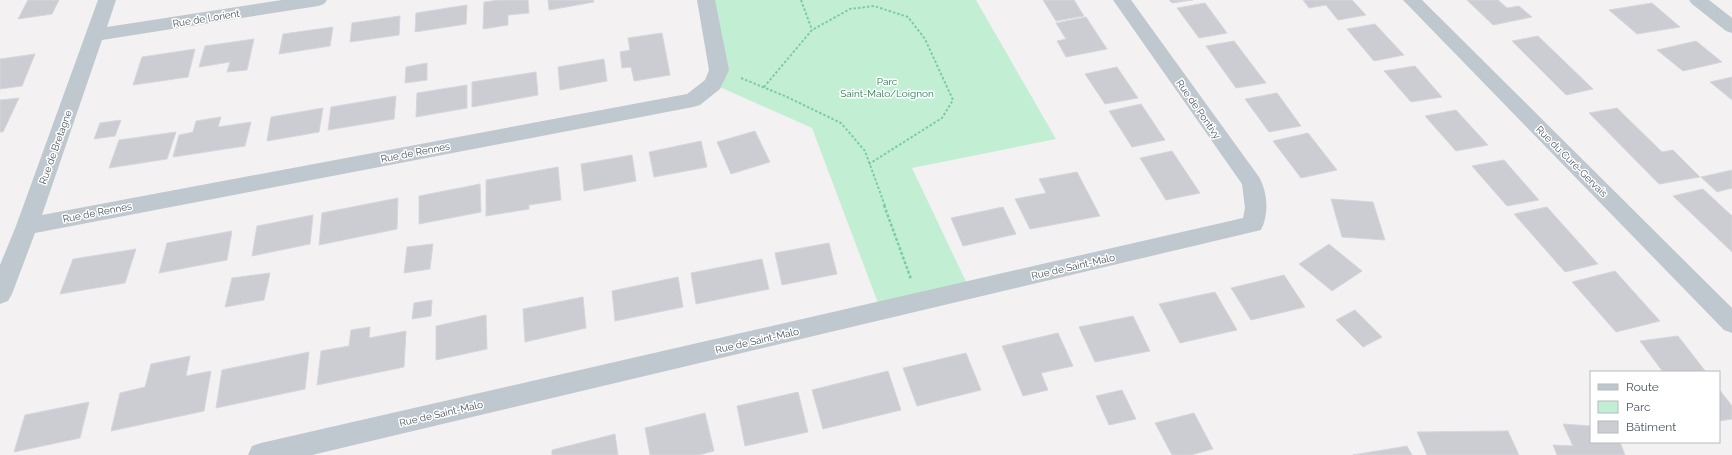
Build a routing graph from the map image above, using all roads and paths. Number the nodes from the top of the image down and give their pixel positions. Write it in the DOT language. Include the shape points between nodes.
graph roads {
  1 [pos="108,0"];
  2 [pos="318,0"];
  3 [pos="706,0"];
  4 [pos="801,0"];
  5 [pos="1122,0"];
  6 [pos="1412,0"];
  7 [pos="1698,0"];
  8 [pos="1732,27"];
  9 [pos="812,30"];
  10 [pos="94,35"];
  11 [pos="720,70"];
  12 [pos="764,87"];
  13 [pos="869,164"];
  14 [pos="1253,224"];
  15 [pos="27,226"];
  16 [pos="0,294"];
  17 [pos="919,302"];
  18 [pos="1732,323"];
  19 [pos="261,455"];
  1 -- 10 [label="street, Rue de Bretagne"];
  2 -- 10 [label="street, Rue de Lorient"];
  3 -- 11 [label="street"];
  4 -- 9 [label="path"];
  5 -- 14 [label="street, Rue de Pontivy" via="1252,183 1256,208"];
  6 -- 18 [label="street, Rue du Curé-Gervais"];
  7 -- 8 [label="street"];
  9 -- 12 [label="path"];
  9 -- 13 [label="path" via="850,9 874,6 908,18 924,40 953,100 942,118"];
  10 -- 15 [label="street, Rue de Bretagne"];
  11 -- 12 [label="path"];
  11 -- 15 [label="street, Rue de Rennes" via="713,84 693,100"];
  12 -- 13 [label="path" via="841,123 865,151"];
  13 -- 17 [label="path"];
  14 -- 17 [label="street, Rue de Saint-Malo"];
  15 -- 16 [label="street, Rue de Bretagne"];
  17 -- 19 [label="street, Rue de Saint-Malo"];
}
